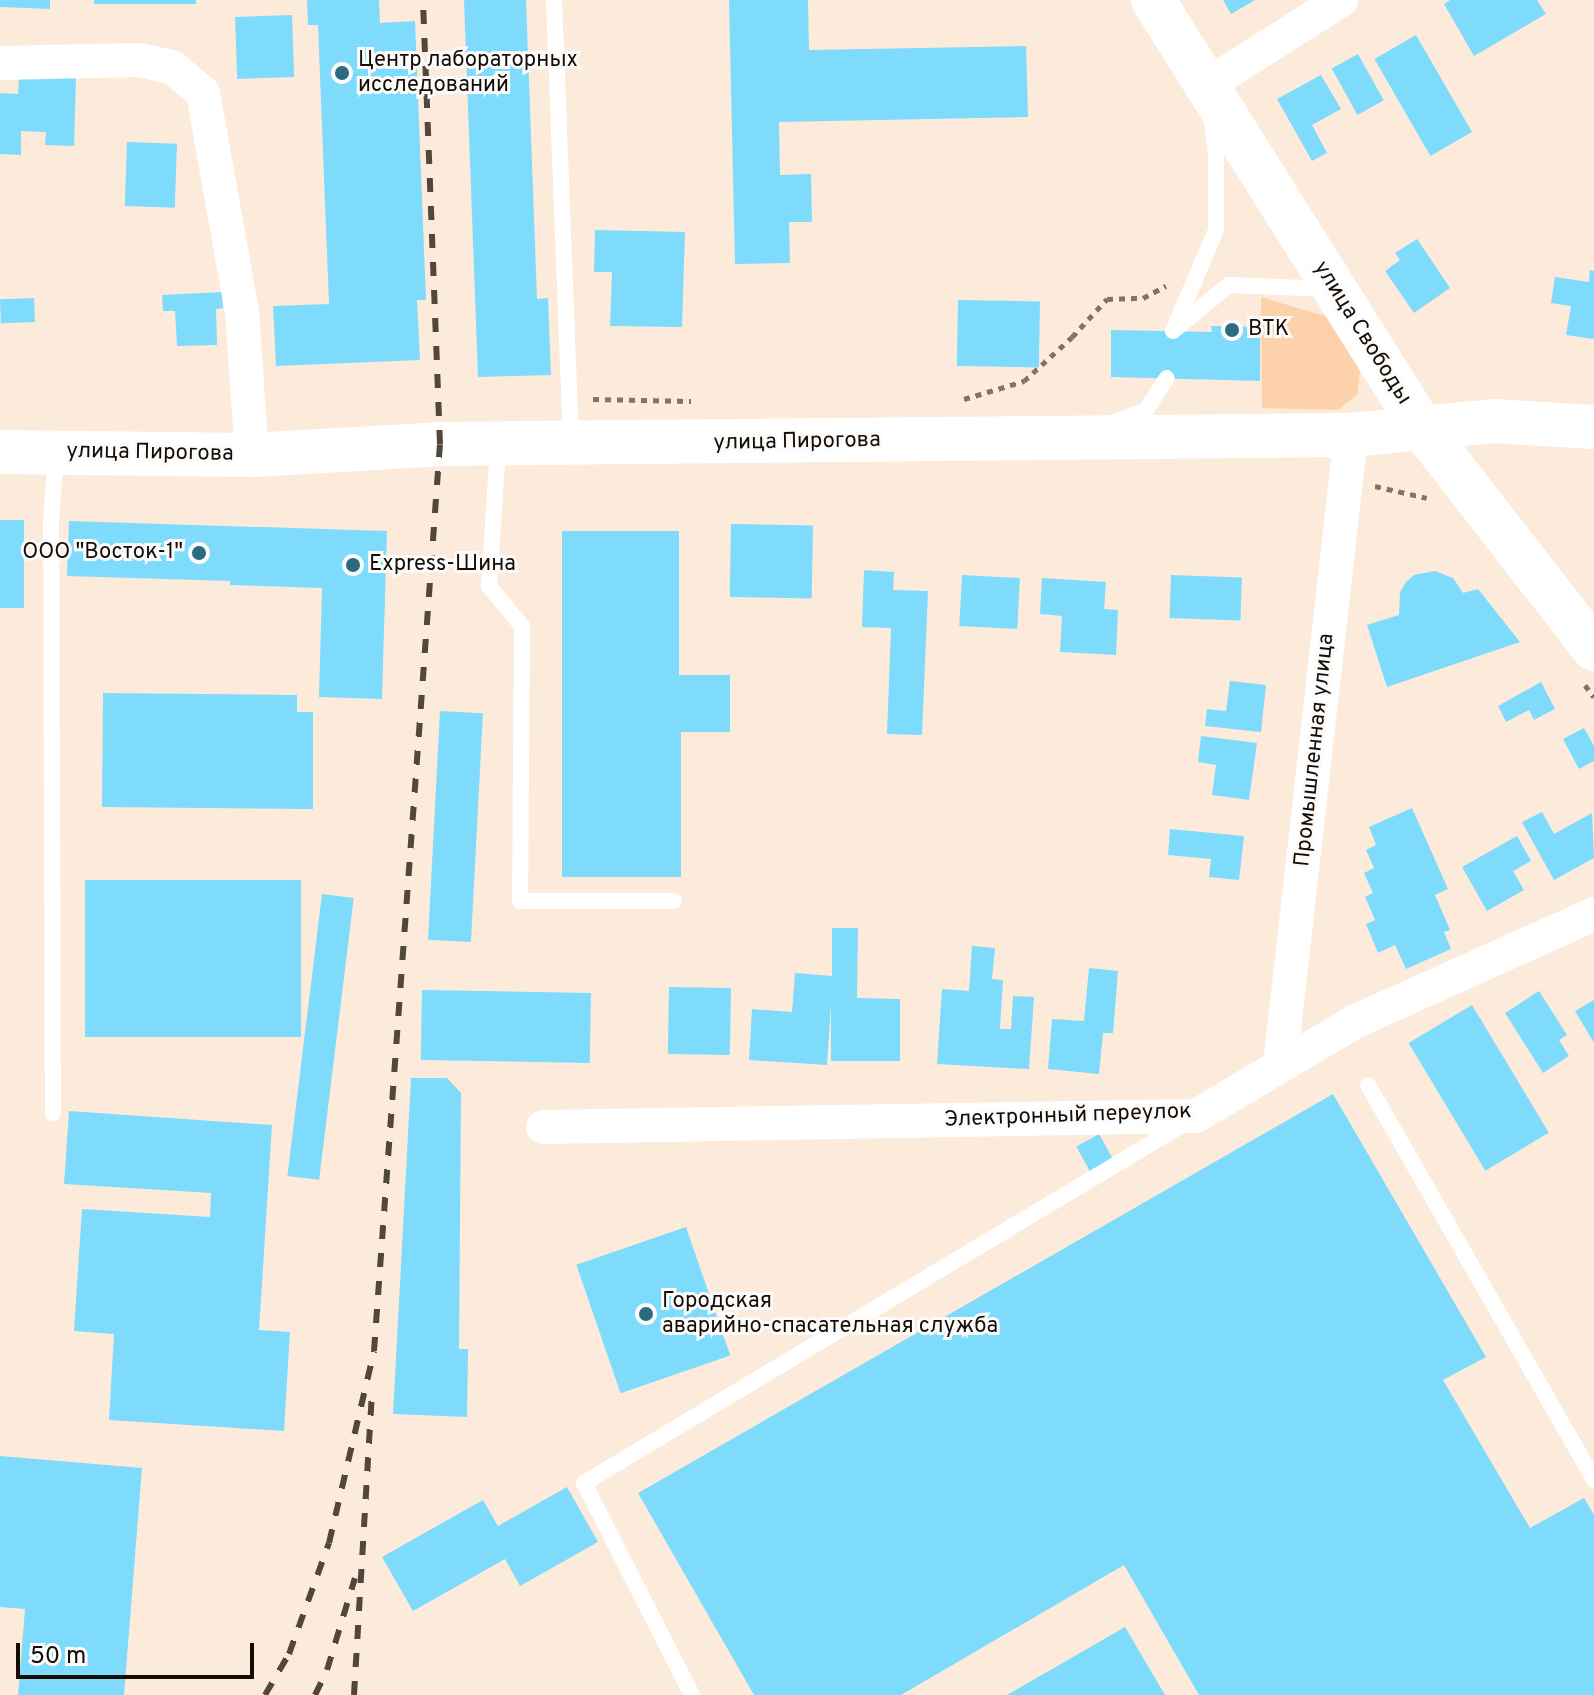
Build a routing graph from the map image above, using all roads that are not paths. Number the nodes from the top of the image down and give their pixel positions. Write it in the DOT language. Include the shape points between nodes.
graph roads {
  1 [pos="554,0"];
  2 [pos="1153,0"];
  3 [pos="1341,0"];
  4 [pos="0,63"];
  5 [pos="1207,85"];
  6 [pos="1335,289"];
  7 [pos="1167,378"];
  8 [pos="1594,427"];
  9 [pos="1422,428"];
  10 [pos="1351,435"];
  11 [pos="1071,439"];
  12 [pos="498,445"];
  13 [pos="571,445"];
  14 [pos="0,452"];
  15 [pos="56,452"];
  16 [pos="252,455"];
  17 [pos="1594,649"];
  18 [pos="674,901"];
  19 [pos="1594,914"];
  20 [pos="1280,1065"];
  21 [pos="1368,1085"];
  22 [pos="53,1113"];
  23 [pos="1196,1116"];
  24 [pos="543,1127"];
  25 [pos="1594,1480"];
  26 [pos="692,1695"];
  1 -- 13 [label="lane"];
  2 -- 5 [label="street, улица Свободы"];
  3 -- 5 [label="street"];
  4 -- 16 [label="street" via="139,60 172,67 203,93 242,313"];
  5 -- 6 [label="street, улица Свободы"];
  5 -- 6 [label="lane" via="1216,153 1216,230 1173,331 1229,285"];
  6 -- 9 [label="street, улица Свободы"];
  7 -- 11 [label="lane" via="1146,410"];
  8 -- 9 [label="street, улица Пирогова" via="1493,421"];
  9 -- 10 [label="street, улица Пирогова"];
  9 -- 17 [label="street, улица Свободы"];
  10 -- 11 [label="street, улица Пирогова"];
  10 -- 20 [label="street, Промышленная улица"];
  11 -- 13 [label="street, улица Пирогова"];
  12 -- 13 [label="street, улица Пирогова"];
  12 -- 16 [label="street, улица Пирогова"];
  12 -- 18 [label="lane" via="489,586 522,626 520,901"];
  14 -- 15 [label="street, улица Пирогова"];
  15 -- 16 [label="street, улица Пирогова"];
  15 -- 22 [label="lane" via="51,520"];
  19 -- 20 [label="street, Электронный переулок" via="1354,1022"];
  20 -- 23 [label="street, Электронный переулок"];
  21 -- 25 [label="lane"];
  23 -- 24 [label="street, Электронный переулок"];
  23 -- 26 [label="lane" via="584,1483"];
}
